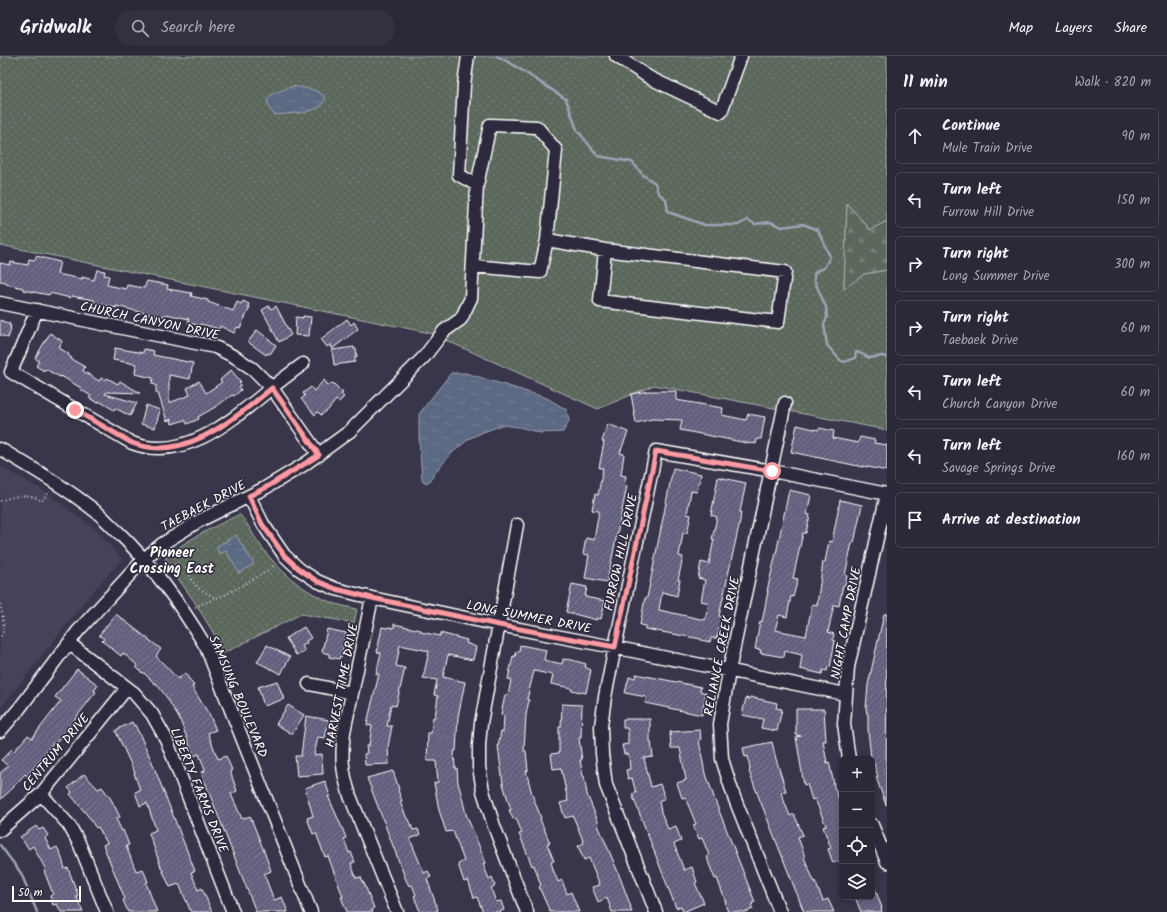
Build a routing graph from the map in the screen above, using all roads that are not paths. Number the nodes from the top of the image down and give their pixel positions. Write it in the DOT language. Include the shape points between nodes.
graph roads {
  1 [pos="468,56"];
  2 [pos="616,56"];
  3 [pos="741,56"];
  4 [pos="477,185"];
  5 [pos="546,240"];
  6 [pos="605,250"];
  7 [pos="474,266"];
  8 [pos="0,303"];
  9 [pos="37,310"];
  10 [pos="303,364"];
  11 [pos="272,388"];
  12 [pos="785,403"];
  13 [pos="0,449"];
  14 [pos="319,455"];
  15 [pos="772,471"];
  16 [pos="887,494"];
  17 [pos="249,496"];
  18 [pos="517,526"];
  19 [pos="144,559"];
  20 [pos="372,598"];
  21 [pos="499,625"];
  22 [pos="70,644"];
  23 [pos="615,647"];
  24 [pos="729,671"];
  25 [pos="309,684"];
  26 [pos="127,688"];
  27 [pos="352,693"];
  28 [pos="845,694"];
  29 [pos="0,731"];
  30 [pos="849,756"];
  31 [pos="41,794"];
  32 [pos="873,828"];
  33 [pos="0,830"];
  34 [pos="887,862"];
  35 [pos="107,912"];
  36 [pos="232,912"];
  37 [pos="311,912"];
  38 [pos="397,912"];
  39 [pos="527,912"];
  40 [pos="656,912"];
  41 [pos="780,912"];
  1 -- 4 [label="street" via="459,175"];
  2 -- 3 [label="street" via="650,78 721,112"];
  4 -- 5 [label="street, TAEBAEK DRIVE" via="490,125 537,127 556,150"];
  4 -- 7 [label="street, TAEBAEK DRIVE"];
  5 -- 6 [label="street"];
  5 -- 7 [label="street" via="540,272"];
  6 -- 6 [label="street" via="785,272 778,322 600,302"];
  7 -- 14 [label="street, TAEBAEK DRIVE" via="471,298 461,319 444,331 424,357 361,421"];
  8 -- 9 [label="street, CHURCH CANYON DRIVE"];
  9 -- 11 [label="street, CHURCH CANYON DRIVE" via="215,347 253,369"];
  9 -- 11 [label="street" via="11,372 140,446 164,448 190,442 211,433"];
  10 -- 11 [label="street"];
  11 -- 14 [label="street, CHURCH CANYON DRIVE"];
  12 -- 15 [label="street, RELIANCE CREEK DRIVE"];
  13 -- 19 [label="street, SAMSUNG BOULEVARD" via="39,471 100,515"];
  14 -- 17 [label="street, TAEBAEK DRIVE"];
  15 -- 16 [label="street"];
  15 -- 23 [label="street, FURROW HILL DRIVE" via="656,451"];
  15 -- 24 [label="street, RELIANCE CREEK DRIVE"];
  16 -- 28 [label="street, NIGHT CAMP DRIVE" via="848,667"];
  17 -- 19 [label="street, TAEBAEK DRIVE" via="199,521 162,544"];
  17 -- 20 [label="street, LONG SUMMER DRIVE" via="273,541 299,569 336,589"];
  18 -- 21 [label="street"];
  19 -- 22 [label="street, TAEBAEK DRIVE" via="78,631"];
  19 -- 37 [label="street, SAMSUNG BOULEVARD" via="169,590 206,646"];
  20 -- 21 [label="street, LONG SUMMER DRIVE"];
  20 -- 27 [label="street, HARVEST TIME DRIVE"];
  21 -- 23 [label="street, LONG SUMMER DRIVE"];
  21 -- 39 [label="street" via="481,723 479,767 483,791 494,826"];
  22 -- 26 [label="street, LIBERTY FARMS DRIVE"];
  22 -- 29 [label="street, TAEBAEK DRIVE"];
  23 -- 24 [label="street, LONG SUMMER DRIVE"];
  23 -- 40 [label="street, FURROW HILL DRIVE" via="601,726 606,785"];
  24 -- 28 [label="street, LONG SUMMER DRIVE"];
  24 -- 41 [label="street, RELIANCE CREEK DRIVE" via="720,724 722,759"];
  25 -- 27 [label="street"];
  26 -- 31 [label="street, CENTRUM DRIVE"];
  26 -- 36 [label="street, LIBERTY FARMS DRIVE" via="152,714 166,739"];
  27 -- 38 [label="street, HARVEST TIME DRIVE" via="341,752 345,780"];
  28 -- 30 [label="street, NIGHT CAMP DRIVE" via="844,724"];
  31 -- 33 [label="street, CENTRUM DRIVE"];
  31 -- 35 [label="street" via="69,826 79,843"];
  32 -- 34 [label="street"];
}
